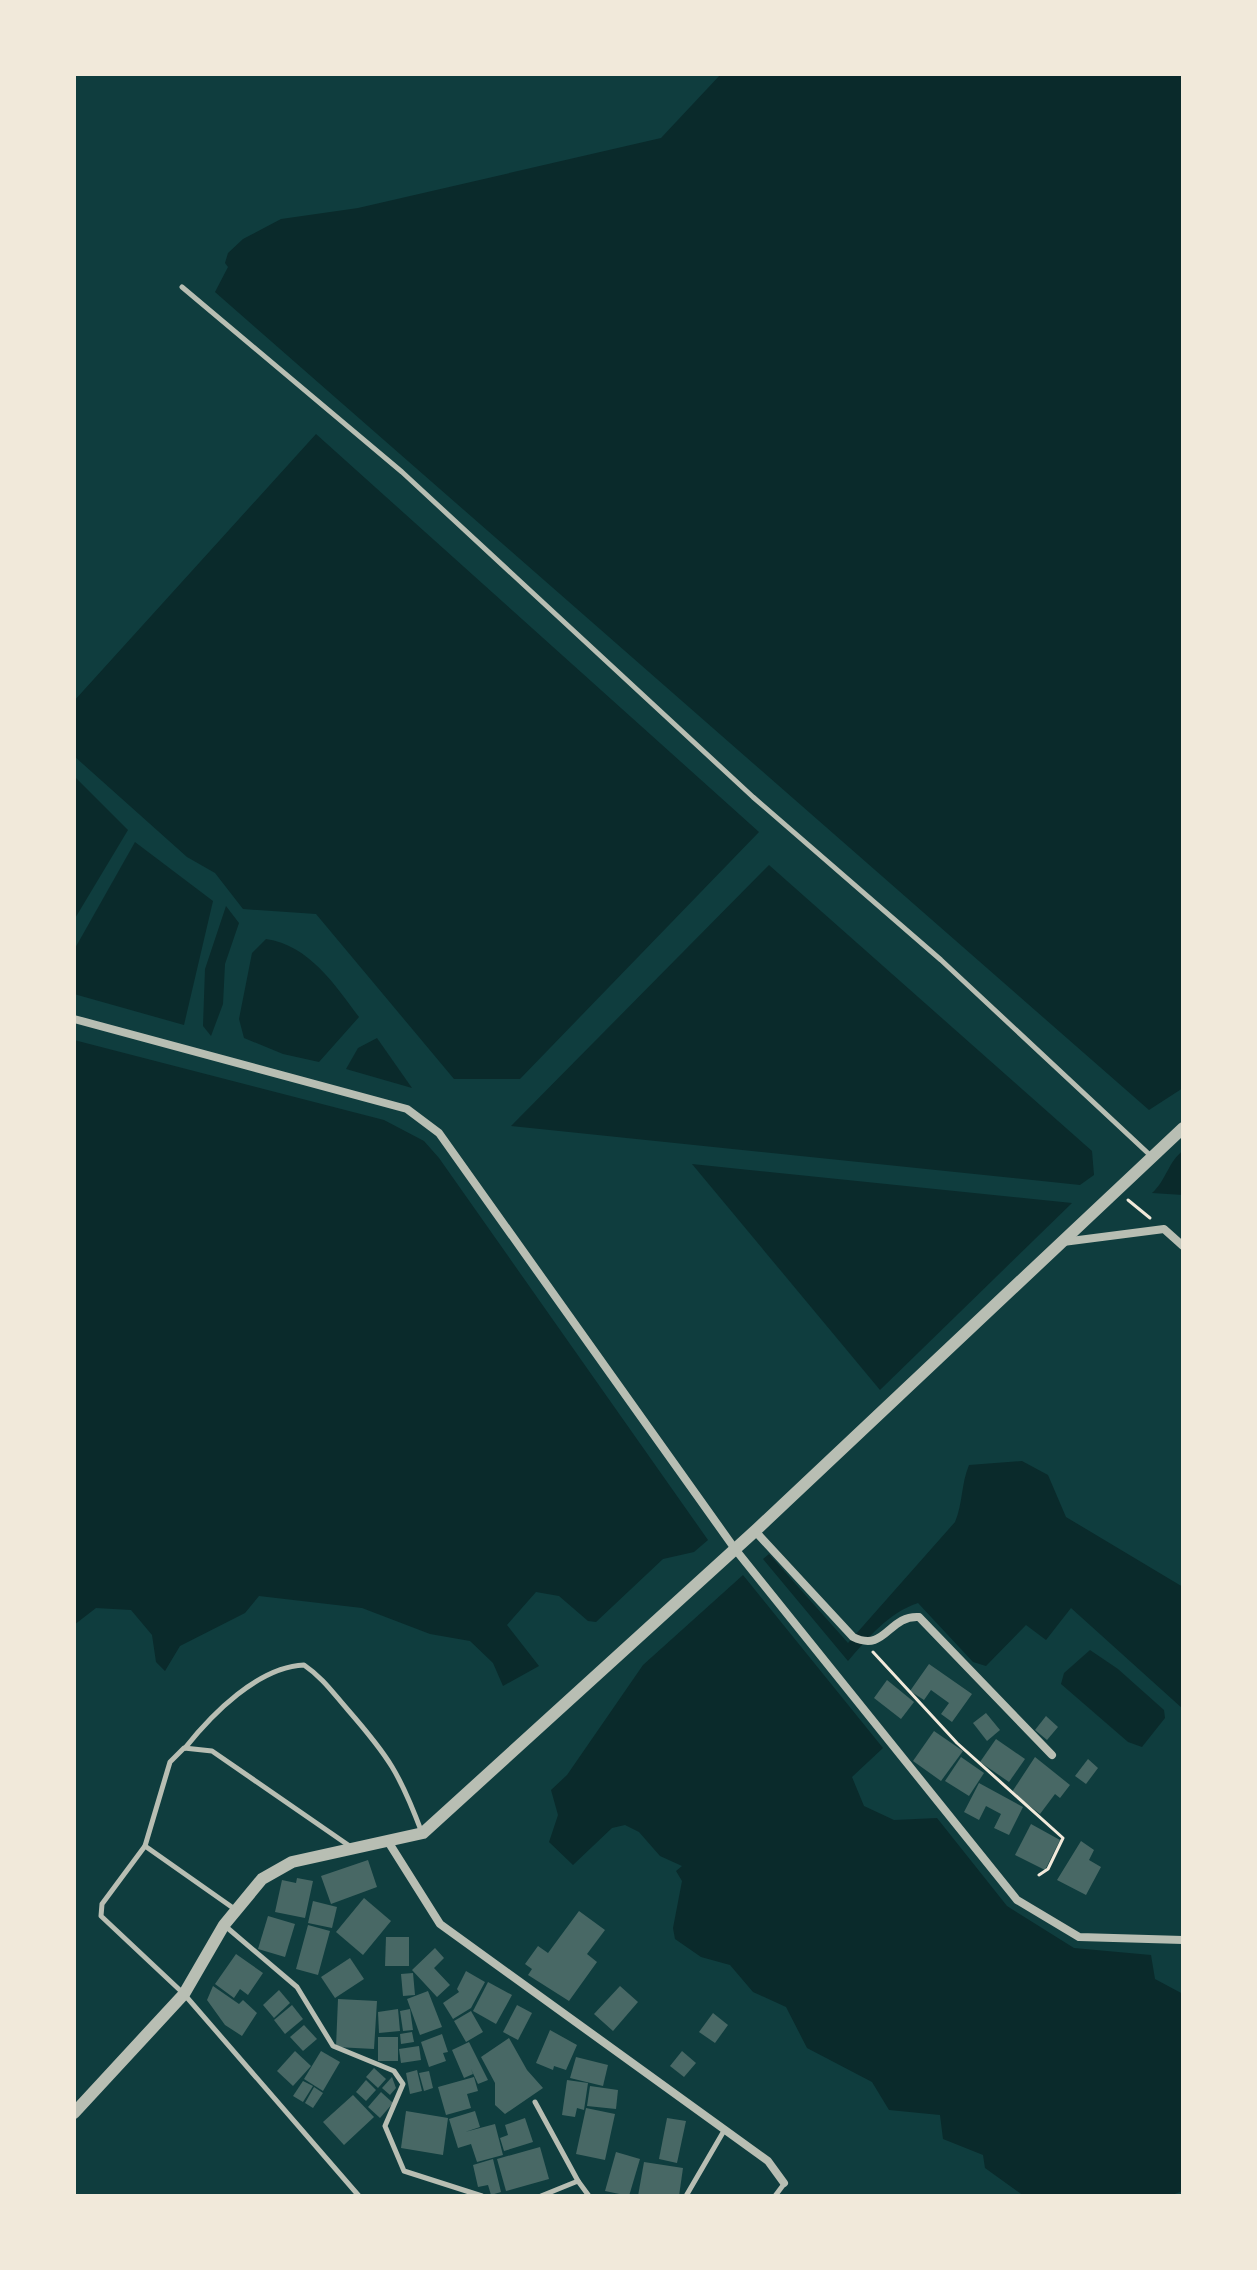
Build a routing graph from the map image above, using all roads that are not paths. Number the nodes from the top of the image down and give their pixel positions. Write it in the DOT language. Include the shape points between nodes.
graph roads {
  1 [pos="182,287"];
  2 [pos="74,1019"];
  3 [pos="1183,1128"];
  4 [pos="1152,1156"];
  5 [pos="1062,1242"];
  6 [pos="1183,1246"];
  7 [pos="755,1531"];
  8 [pos="735,1549"];
  9 [pos="184,1748"];
  10 [pos="1052,1755"];
  11 [pos="423,1833"];
  12 [pos="389,1843"];
  13 [pos="145,1846"];
  14 [pos="355,1850"];
  15 [pos="236,1910"];
  16 [pos="224,1925"];
  17 [pos="1183,1940"];
  18 [pos="184,1994"];
  19 [pos="535,2102"];
  20 [pos="74,2113"];
  21 [pos="725,2129"];
  22 [pos="578,2181"];
  23 [pos="784,2183"];
  24 [pos="359,2196"];
  25 [pos="482,2196"];
  26 [pos="541,2196"];
  27 [pos="589,2196"];
  28 [pos="686,2196"];
  29 [pos="775,2196"];
  1 -- 4 [label="lane" via="402,472"];
  2 -- 8 [label="street" via="407,1109 439,1133"];
  3 -- 4 [label="street"];
  4 -- 5 [label="street"];
  5 -- 6 [label="street" via="1164,1229"];
  5 -- 7 [label="street"];
  7 -- 8 [label="street"];
  7 -- 10 [label="street" via="853,1637 875,1642 910,1617 919,1617"];
  8 -- 11 [label="street"];
  8 -- 17 [label="street" via="1017,1900 1079,1937"];
  9 -- 11 [label="lane" via="227,1701 282,1670 304,1665 323,1679 386,1754"];
  9 -- 13 [label="lane" via="170,1762"];
  9 -- 14 [label="lane" via="212,1751"];
  11 -- 12 [label="street"];
  12 -- 14 [label="street"];
  12 -- 21 [label="street" via="440,1924"];
  13 -- 15 [label="lane"];
  13 -- 18 [label="lane" via="102,1904 101,1916"];
  14 -- 15 [label="street" via="292,1862 262,1879"];
  15 -- 16 [label="street"];
  16 -- 18 [label="street"];
  16 -- 25 [label="lane" via="297,1987 333,2046 394,2071 403,2084 385,2126 404,2171"];
  18 -- 20 [label="street"];
  18 -- 24 [label="lane"];
  19 -- 22 [label="lane"];
  21 -- 23 [label="street" via="768,2161"];
  21 -- 28 [label="lane"];
  22 -- 26 [label="lane"];
  22 -- 27 [label="lane"];
  23 -- 29 [label="lane"];
}
